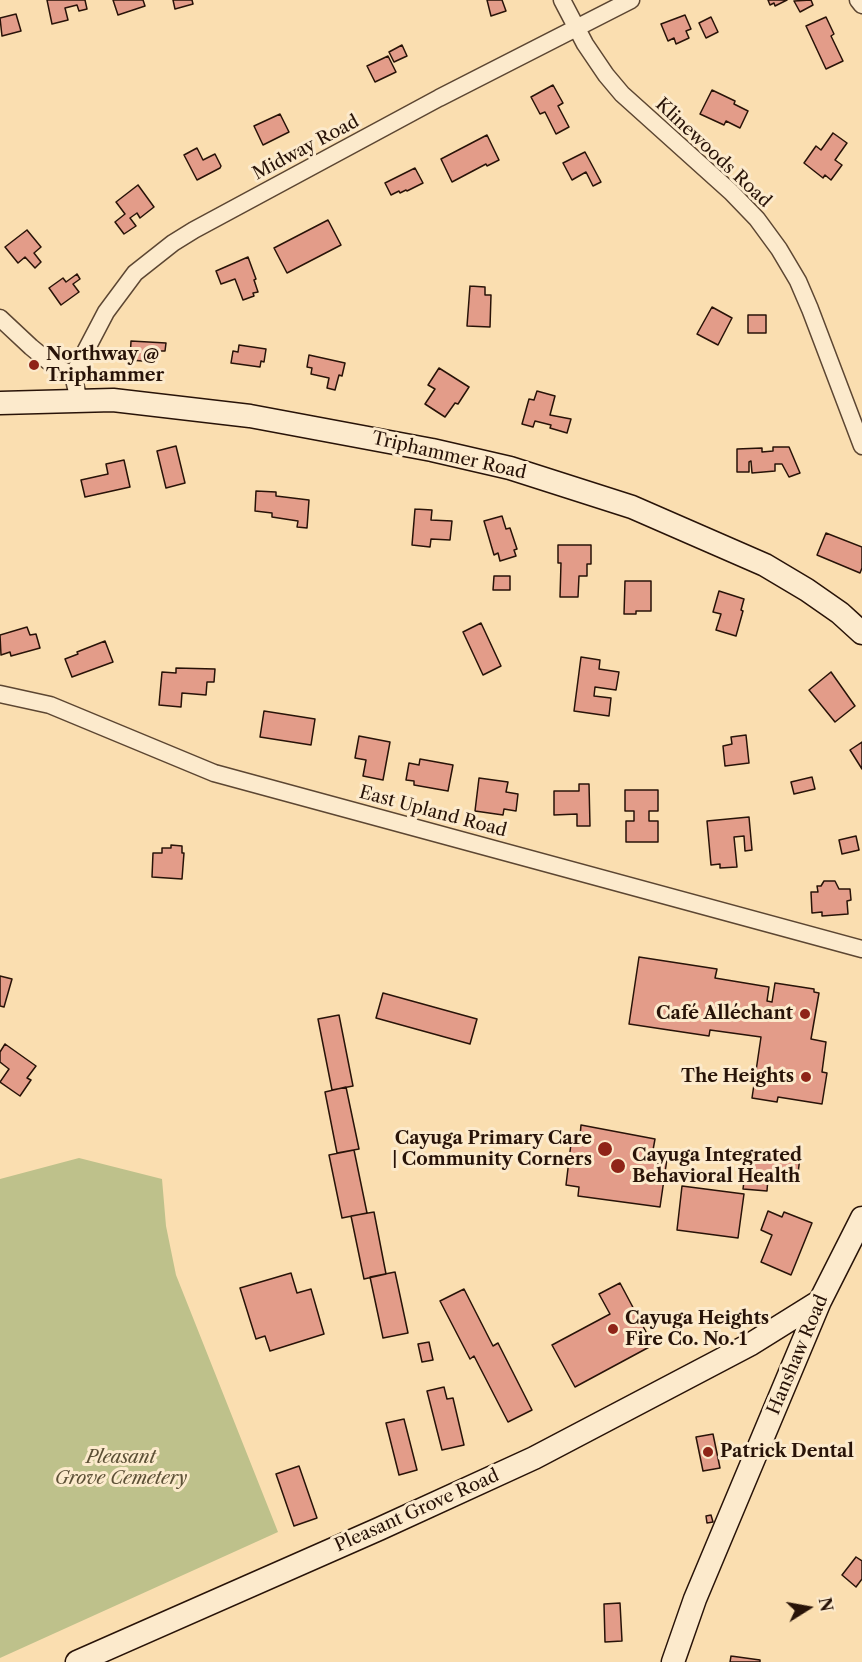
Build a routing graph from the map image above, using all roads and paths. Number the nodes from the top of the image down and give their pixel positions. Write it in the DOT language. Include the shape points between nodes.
graph roads {
  1 [pos="562,0"];
  2 [pos="631,0"];
  3 [pos="858,0"];
  4 [pos="862,5"];
  5 [pos="576,28"];
  6 [pos="0,318"];
  7 [pos="73,375"];
  8 [pos="79,400"];
  9 [pos="0,403"];
  10 [pos="862,446"];
  11 [pos="862,633"];
  12 [pos="0,694"];
  13 [pos="862,949"];
  14 [pos="862,1218"];
  15 [pos="820,1301"];
  16 [pos="751,1344"];
  17 [pos="797,1358"];
  18 [pos="77,1662"];
  19 [pos="673,1662"];
  1 -- 5 [label="street, Klinewoods Road"];
  2 -- 5 [label="street, Midway Road"];
  3 -- 4 [label="street"];
  5 -- 7 [label="street, Midway Road" via="173,243 135,273 118,293"];
  5 -- 10 [label="street, Klinewoods Road" via="622,94 731,192 779,249 810,309"];
  6 -- 7 [label="street" via="46,360"];
  7 -- 8 [label="street"];
  8 -- 9 [label="street, Triphammer Road"];
  8 -- 11 [label="street, Triphammer Road" via="113,400 250,416 432,450 546,478 632,507 765,565 840,613"];
  12 -- 13 [label="street, East Upland Road" via="50,705 213,773"];
  14 -- 15 [label="street, Hanshaw Road"];
  15 -- 16 [label="street, Pleasant Grove Road"];
  15 -- 17 [label="street, Hanshaw Road"];
  16 -- 17 [label="street" via="770,1344"];
  16 -- 18 [label="street, Pleasant Grove Road" via="534,1458"];
  17 -- 19 [label="street, Hanshaw Road" via="695,1599"];
}
